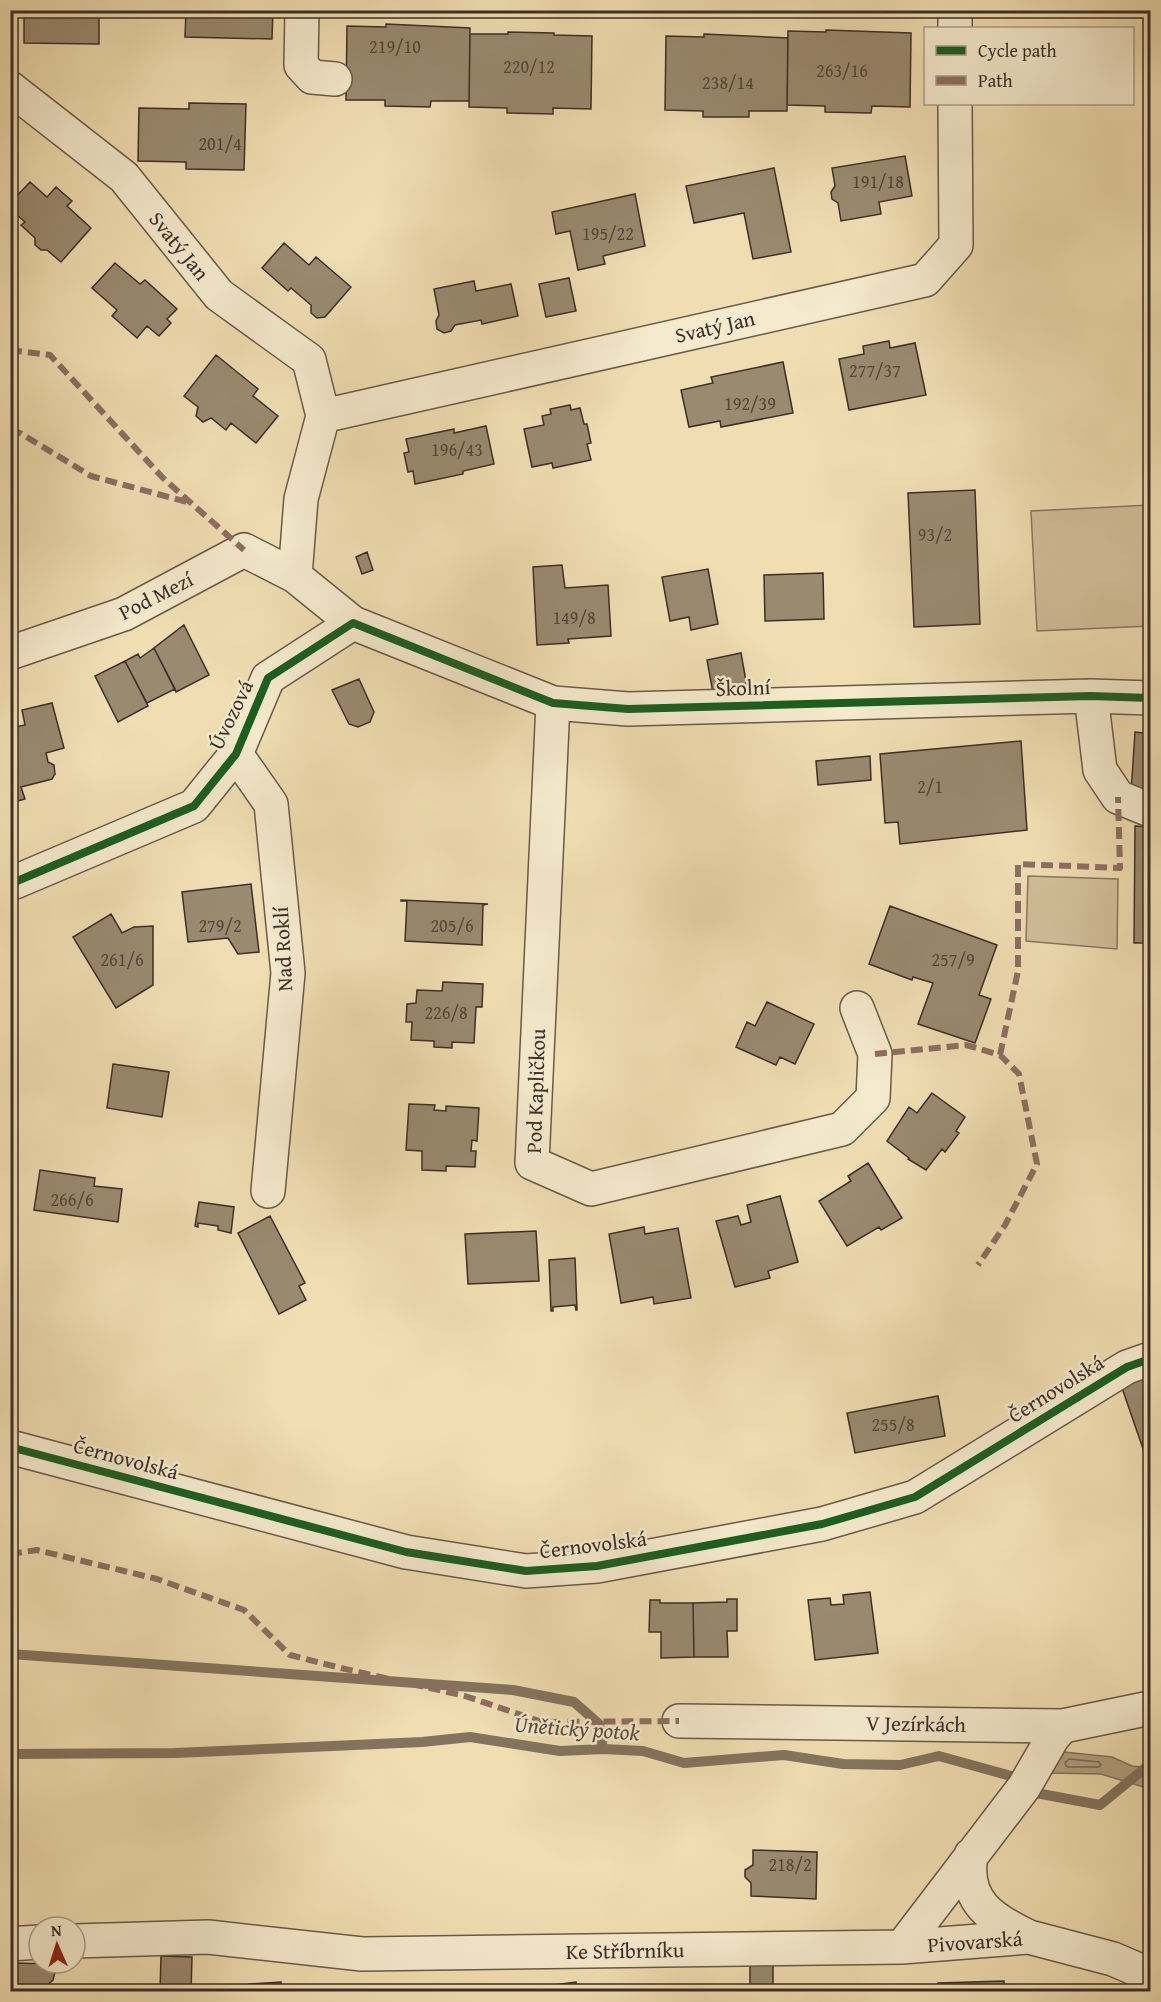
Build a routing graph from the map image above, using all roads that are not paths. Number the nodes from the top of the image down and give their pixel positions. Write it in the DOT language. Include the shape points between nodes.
graph roads {
  1 [pos="302,10"];
  2 [pos="955,10"];
  3 [pos="955,27"];
  4 [pos="335,79"];
  5 [pos="10,88"];
  6 [pos="956,105"];
  7 [pos="323,417"];
  8 [pos="295,576"];
  9 [pos="352,623"];
  10 [pos="10,653"];
  11 [pos="1091,696"];
  12 [pos="1150,698"];
  13 [pos="553,703"];
  14 [pos="236,754"];
  15 [pos="1150,810"];
  16 [pos="15,882"];
  17 [pos="857,1008"];
  18 [pos="268,1191"];
  19 [pos="1150,1359"];
  20 [pos="10,1447"];
  21 [pos="1150,1708"];
  22 [pos="679,1721"];
  23 [pos="1058,1731"];
  24 [pos="971,1855"];
  25 [pos="1029,1937"];
  26 [pos="87,1941"];
  27 [pos="27,1943"];
  28 [pos="10,1944"];
  29 [pos="902,1947"];
  30 [pos="1150,1950"];
  31 [pos="1113,1959"];
  32 [pos="1150,1975"];
  1 -- 4 [label="street" via="301,65 312,77"];
  2 -- 3 [label="street"];
  5 -- 7 [label="street, Svatý Jan" via="124,177 219,295 309,360"];
  6 -- 7 [label="street, Svatý Jan" via="956,245 925,280"];
  7 -- 8 [label="street, Svatý Jan" via="302,500"];
  8 -- 9 [label="street"];
  8 -- 10 [label="street, Pod Mezí" via="244,550 124,614"];
  9 -- 13 [label="street, Školní"];
  9 -- 14 [label="street, Úvozová" via="268,678"];
  11 -- 12 [label="street, Školní"];
  11 -- 13 [label="street, Školní" via="628,709"];
  11 -- 15 [label="street" via="1100,770 1118,797"];
  13 -- 17 [label="street, Pod Kapličkou" via="532,1163 591,1189 842,1129 873,1098 875,1054"];
  14 -- 16 [label="street, Úvozová" via="194,806"];
  14 -- 18 [label="street, Nad Roklí" via="271,804 288,973"];
  19 -- 20 [label="street, Černovolská" via="1127,1367 915,1497 822,1524 597,1566 526,1571 406,1552"];
  21 -- 23 [label="street, V Jezírkách"];
  22 -- 23 [label="street, V Jezírkách"];
  23 -- 24 [label="street" via="1024,1787"];
  24 -- 25 [label="street" via="968,1873 972,1889 988,1914"];
  24 -- 29 [label="street"];
  25 -- 29 [label="street, Pivovarská"];
  25 -- 31 [label="street, Pivovarská"];
  26 -- 29 [label="street, Ke Stříbrníku" via="208,1937 362,1954"];
  27 -- 28 [label="street"];
  30 -- 31 [label="street"];
  31 -- 32 [label="street, Pivovarská"];
}
